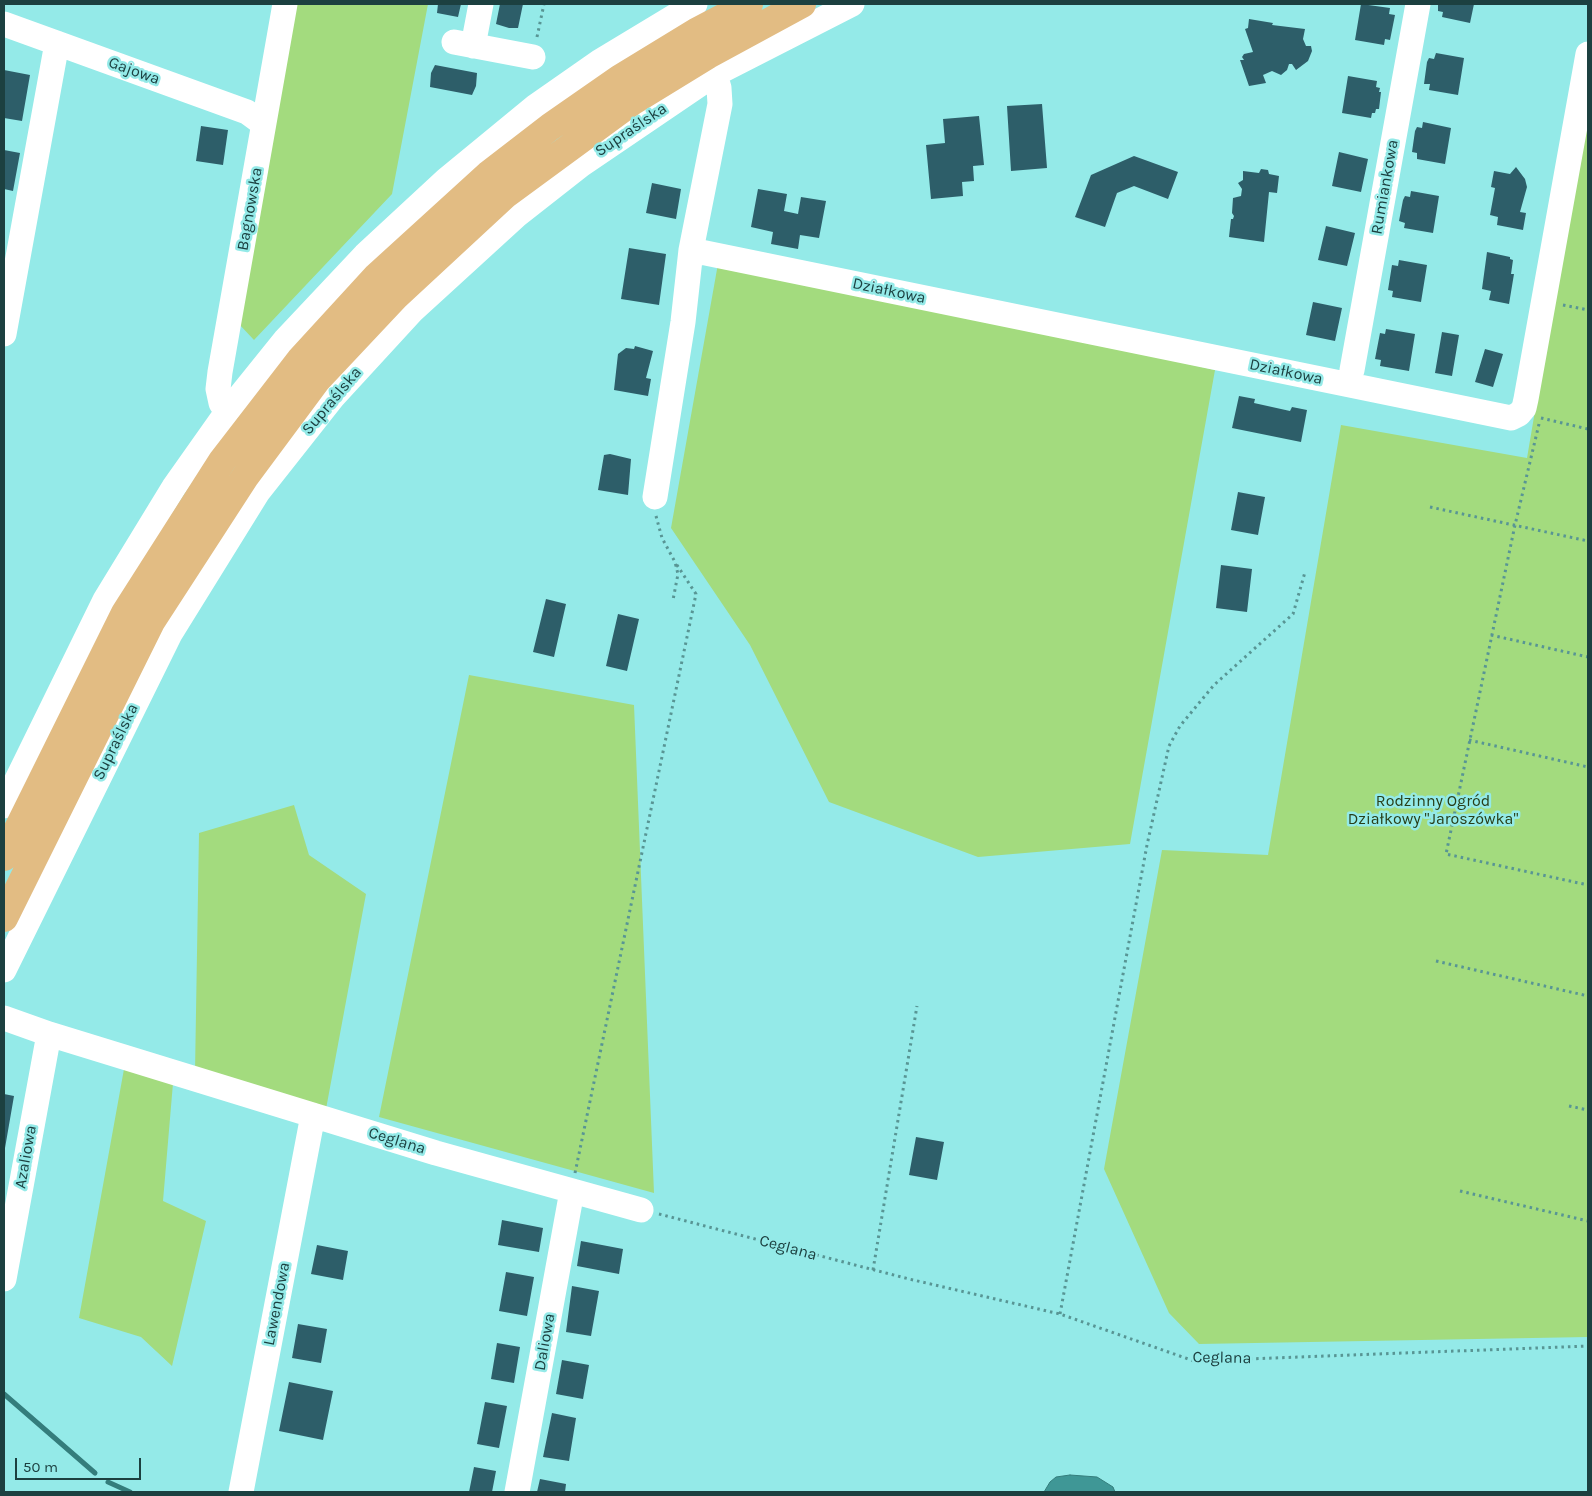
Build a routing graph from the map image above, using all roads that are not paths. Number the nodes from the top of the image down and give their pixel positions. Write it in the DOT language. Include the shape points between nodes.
graph roads {
  1 [pos="285,4"];
  2 [pos="481,4"];
  3 [pos="695,4"];
  4 [pos="748,4"];
  5 [pos="802,4"];
  6 [pos="852,4"];
  7 [pos="1418,4"];
  8 [pos="4,24"];
  9 [pos="57,43"];
  10 [pos="1588,54"];
  11 [pos="533,57"];
  12 [pos="715,74"];
  13 [pos="262,123"];
  14 [pos="691,250"];
  15 [pos="4,334"];
  16 [pos="1352,370"];
  17 [pos="227,412"];
  18 [pos="655,497"];
  19 [pos="4,806"];
  20 [pos="4,857"];
  21 [pos="4,918"];
  22 [pos="4,970"];
  23 [pos="4,1018"];
  24 [pos="48,1034"];
  25 [pos="313,1115"];
  26 [pos="572,1191"];
  27 [pos="641,1210"];
  28 [pos="4,1279"];
  29 [pos="242,1492"];
  30 [pos="517,1492"];
  1 -- 13 [label="street, Bagnowska"];
  2 -- 11 [label="street" via="463,44"];
  3 -- 17 [label="street" via="607,57 536,106 446,180 365,255 284,340"];
  4 -- 20 [label="main road" via="620,79 489,174 377,276 300,360 222,461 125,613"];
  5 -- 21 [label="main road" via="708,55 634,101 505,195 396,296 317,380 245,477 152,622"];
  6 -- 12 [label="street, Supraślska"];
  7 -- 16 [label="street, Rumiankowa"];
  8 -- 9 [label="street, Gajowa"];
  9 -- 13 [label="street, Gajowa" via="247,112"];
  9 -- 15 [label="street"];
  10 -- 14 [label="street, Działkowa" via="1526,399 1524,408 1511,418"];
  12 -- 14 [label="street" via="720,104"];
  12 -- 22 [label="street, Supraślska" via="581,164 516,216 412,311 333,397 258,492 170,634"];
  13 -- 17 [label="street, Bagnowska" via="262,140 220,372 219,396"];
  14 -- 18 [label="street"];
  17 -- 19 [label="street" via="174,487 106,600"];
  23 -- 24 [label="street, Ceglana"];
  24 -- 25 [label="street, Ceglana"];
  24 -- 28 [label="street, Azaliowa"];
  25 -- 26 [label="street, Ceglana"];
  25 -- 29 [label="street, Lawendowa"];
  26 -- 27 [label="street, Ceglana"];
  26 -- 30 [label="street, Daliowa"];
}
